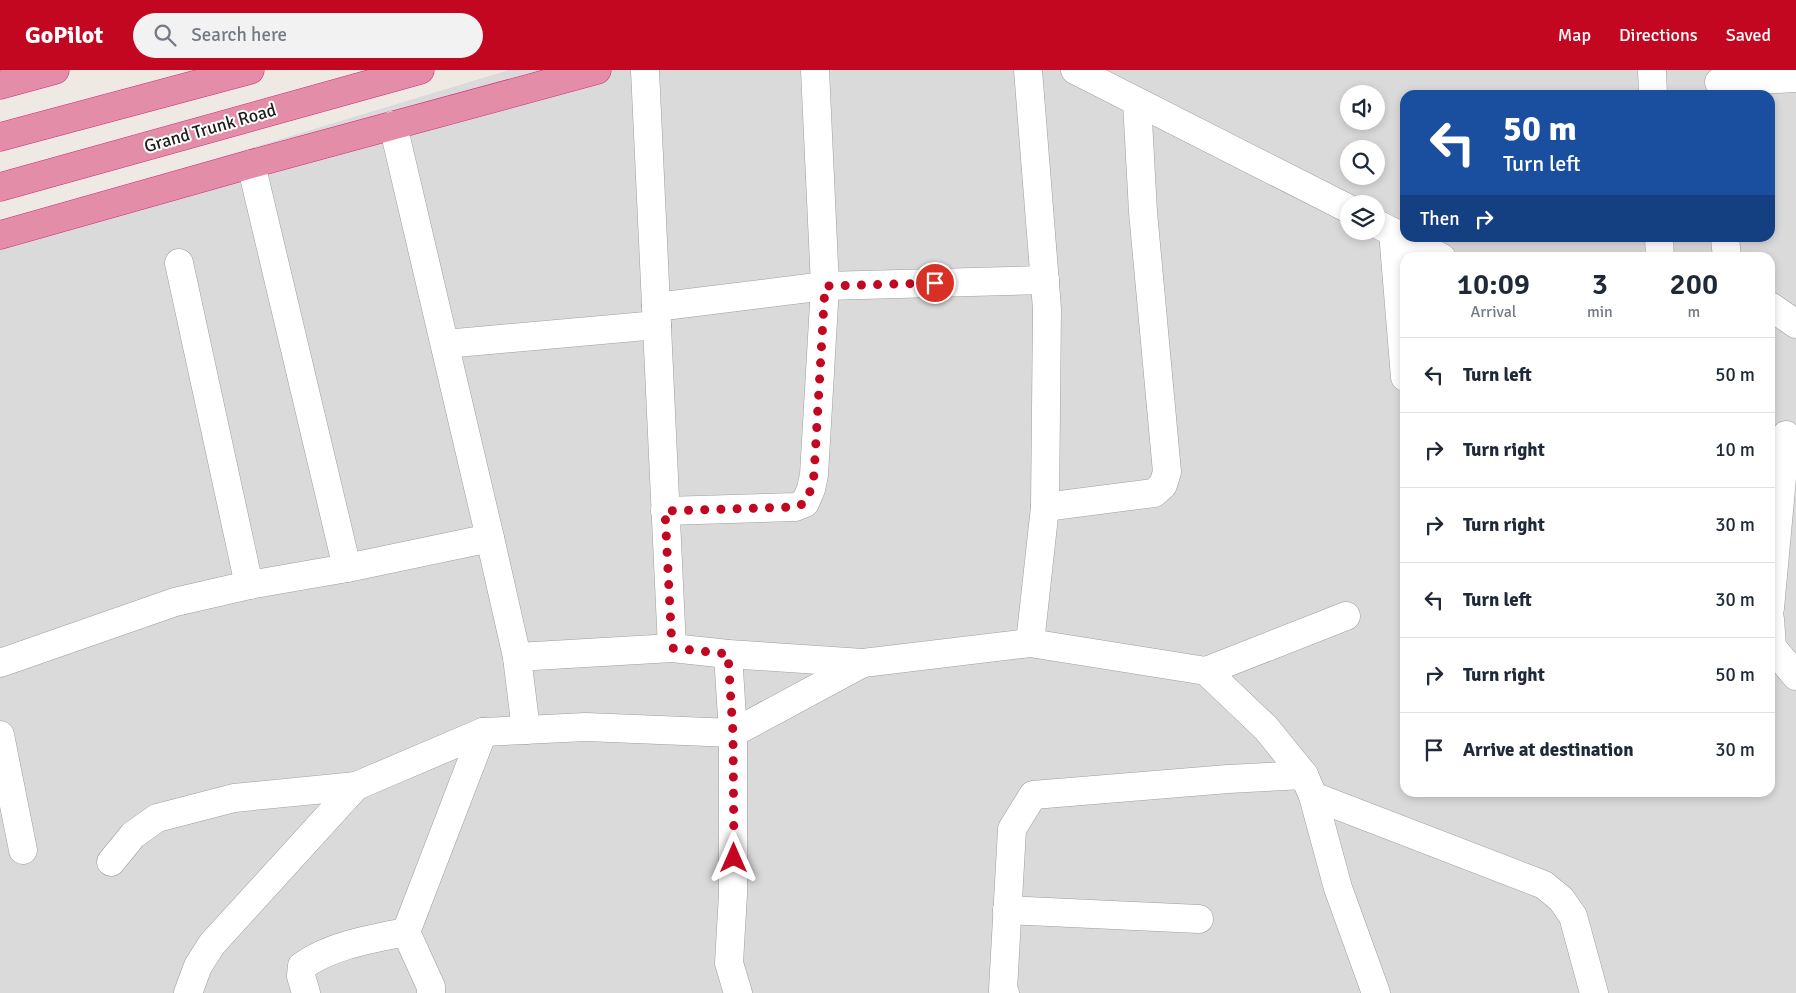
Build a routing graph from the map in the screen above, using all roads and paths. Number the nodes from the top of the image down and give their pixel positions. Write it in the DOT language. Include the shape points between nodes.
graph roads {
  1 [pos="55,70"];
  2 [pos="250,70"];
  3 [pos="420,70"];
  4 [pos="597,70"];
  5 [pos="645,70"];
  6 [pos="815,70"];
  7 [pos="1028,70"];
  8 [pos="1075,70"];
  9 [pos="1652,70"];
  10 [pos="1796,78"];
  11 [pos="1719,82"];
  12 [pos="0,85"];
  13 [pos="1653,90"];
  14 [pos="1137,102"];
  15 [pos="393,126"];
  16 [pos="0,137"];
  17 [pos="251,164"];
  18 [pos="0,187"];
  19 [pos="1340,204"];
  20 [pos="1385,229"];
  21 [pos="0,235"];
  22 [pos="1385,235"];
  23 [pos="1400,236"];
  24 [pos="1411,242"];
  25 [pos="1430,252"];
  26 [pos="179,263"];
  27 [pos="1045,280"];
  28 [pos="825,286"];
  29 [pos="1775,309"];
  30 [pos="656,316"];
  31 [pos="1796,324"];
  32 [pos="1400,342"];
  33 [pos="445,344"];
  34 [pos="1784,434"];
  35 [pos="1045,508"];
  36 [pos="665,511"];
  37 [pos="490,538"];
  38 [pos="1775,546"];
  39 [pos="347,568"];
  40 [pos="249,585"];
  41 [pos="1346,616"];
  42 [pos="1030,643"];
  43 [pos="672,648"];
  44 [pos="1775,651"];
  45 [pos="728,654"];
  46 [pos="517,657"];
  47 [pos="0,663"];
  48 [pos="862,663"];
  49 [pos="1206,671"];
  50 [pos="1796,676"];
  51 [pos="526,730"];
  52 [pos="484,732"];
  53 [pos="733,733"];
  54 [pos="0,735"];
  55 [pos="356,786"];
  56 [pos="1309,786"];
  57 [pos="23,850"];
  58 [pos="111,862"];
  59 [pos="1007,910"];
  60 [pos="1199,919"];
  61 [pos="406,932"];
  62 [pos="188,993"];
  63 [pos="306,993"];
  64 [pos="431,993"];
  65 [pos="738,993"];
  66 [pos="1005,993"];
  67 [pos="1376,993"];
  68 [pos="1594,993"];
  1 -- 12 [label="highway"];
  2 -- 16 [label="highway"];
  3 -- 18 [label="highway, Grand Trunk Road"];
  4 -- 15 [label="highway"];
  5 -- 30 [label="street"];
  6 -- 28 [label="street"];
  7 -- 27 [label="street"];
  8 -- 14 [label="street"];
  9 -- 13 [label="street"];
  10 -- 11 [label="street"];
  14 -- 19 [label="street"];
  14 -- 35 [label="street" via="1143,212 1167,472 1163,485 1154,493"];
  15 -- 17 [label="highway"];
  15 -- 33 [label="street"];
  17 -- 21 [label="highway"];
  17 -- 39 [label="street"];
  20 -- 23 [label="street"];
  22 -- 32 [label="street"];
  24 -- 25 [label="street"];
  26 -- 40 [label="street"];
  27 -- 28 [label="street"];
  27 -- 35 [label="street"];
  28 -- 30 [label="street"];
  28 -- 36 [label="street" via="814,475 805,503 795,507"];
  29 -- 31 [label="street"];
  30 -- 33 [label="street"];
  30 -- 36 [label="street"];
  33 -- 37 [label="street"];
  34 -- 38 [label="street"];
  35 -- 42 [label="street"];
  36 -- 43 [label="street"];
  37 -- 39 [label="street"];
  37 -- 46 [label="street"];
  39 -- 40 [label="street"];
  40 -- 47 [label="street" via="175,602"];
  41 -- 49 [label="street"];
  42 -- 48 [label="street"];
  42 -- 49 [label="street"];
  43 -- 45 [label="street"];
  43 -- 46 [label="street"];
  44 -- 50 [label="street"];
  45 -- 48 [label="street"];
  45 -- 53 [label="street"];
  46 -- 51 [label="street"];
  48 -- 53 [label="street"];
  49 -- 56 [label="street" via="1266,728"];
  51 -- 52 [label="street"];
  51 -- 53 [label="street" via="586,727"];
  52 -- 55 [label="street"];
  52 -- 61 [label="street"];
  53 -- 65 [label="street" via="734,894 728,963"];
  54 -- 57 [label="street"];
  55 -- 58 [label="street" via="234,798 157,818 133,834"];
  55 -- 62 [label="street" via="212,944 198,966"];
  56 -- 59 [label="street" via="1228,779 1033,795 1012,828"];
  56 -- 67 [label="street" via="1338,888"];
  56 -- 68 [label="street" via="1544,885 1574,916"];
  59 -- 60 [label="street"];
  59 -- 66 [label="street"];
  61 -- 63 [label="street" via="353,944 313,958 302,966"];
  61 -- 64 [label="street"];
}
